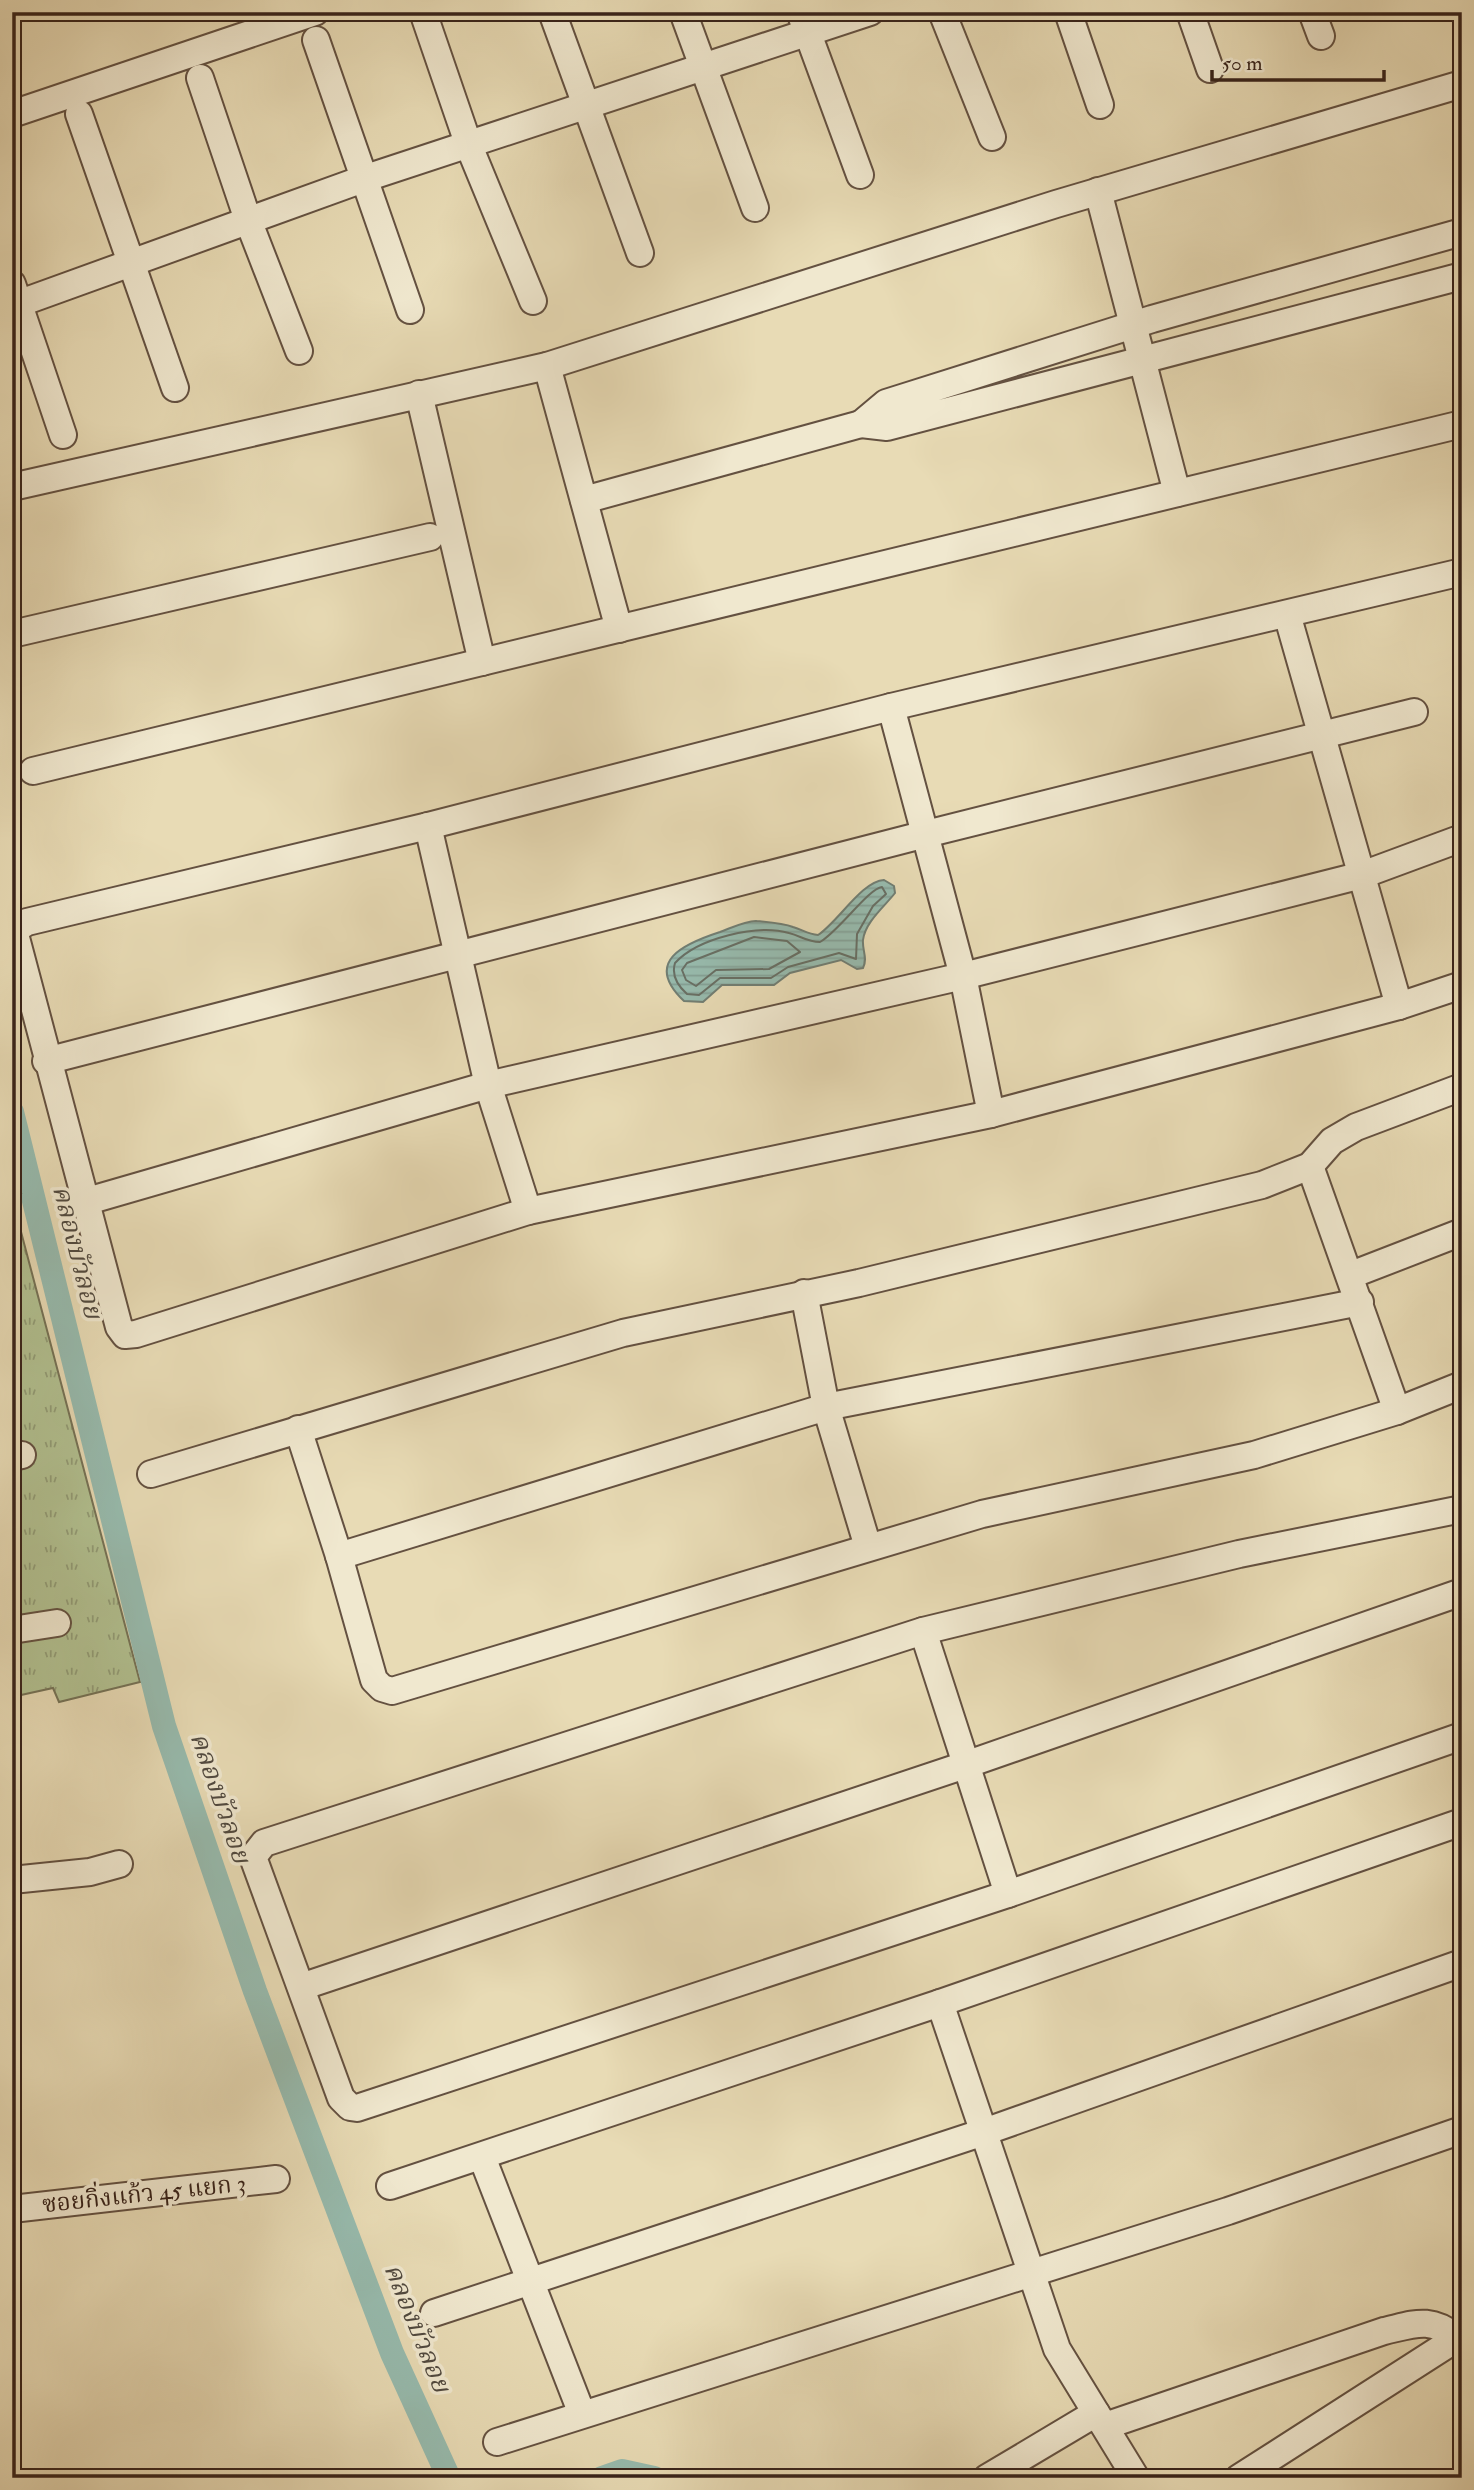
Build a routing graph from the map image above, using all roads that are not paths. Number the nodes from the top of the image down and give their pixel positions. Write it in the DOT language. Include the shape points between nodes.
graph roads {
  1 [pos="315,12"];
  2 [pos="423,12"];
  3 [pos="552,12"];
  4 [pos="683,12"];
  5 [pos="870,12"];
  6 [pos="942,12"];
  7 [pos="1068,12"];
  8 [pos="1190,12"];
  9 [pos="804,24"];
  10 [pos="316,40"];
  11 [pos="702,66"];
  12 [pos="1210,69"];
  13 [pos="200,78"];
  14 [pos="1462,84"];
  15 [pos="585,105"];
  16 [pos="1100,105"];
  17 [pos="12,114"];
  18 [pos="79,114"];
  19 [pos="992,137"];
  20 [pos="469,146"];
  21 [pos="860,175"];
  22 [pos="366,178"];
  23 [pos="1098,191"];
  24 [pos="755,208"];
  25 [pos="248,220"];
  26 [pos="1462,232"];
  27 [pos="640,253"];
  28 [pos="132,262"];
  29 [pos="1462,276"];
  30 [pos="15,298"];
  31 [pos="533,301"];
  32 [pos="410,310"];
  33 [pos="1131,326"];
  34 [pos="299,352"];
  35 [pos="1141,362"];
  36 [pos="547,366"];
  37 [pos="175,388"];
  38 [pos="419,394"];
  39 [pos="861,424"];
  40 [pos="1462,424"];
  41 [pos="64,435"];
  42 [pos="12,488"];
  43 [pos="1177,493"];
  44 [pos="584,500"];
  45 [pos="430,537"];
  46 [pos="1462,572"];
  47 [pos="1287,614"];
  48 [pos="619,629"];
  49 [pos="12,635"];
  50 [pos="482,662"];
  51 [pos="891,707"];
  52 [pos="1414,712"];
  53 [pos="1322,736"];
  54 [pos="33,771"];
  55 [pos="428,826"];
  56 [pos="926,834"];
  57 [pos="1462,838"];
  58 [pos="1362,875"];
  59 [pos="459,955"];
  60 [pos="963,976"];
  61 [pos="1462,985"];
  62 [pos="1399,1006"];
  63 [pos="46,1061"];
  64 [pos="488,1085"];
  65 [pos="1462,1087"];
  66 [pos="991,1114"];
  67 [pos="1310,1166"];
  68 [pos="84,1202"];
  69 [pos="528,1211"];
  70 [pos="1462,1233"];
  71 [pos="1351,1275"];
  72 [pos="804,1293"];
  73 [pos="1360,1302"];
  74 [pos="1462,1385"];
  75 [pos="826,1407"];
  76 [pos="1397,1411"];
  77 [pos="298,1429"];
  78 [pos="152,1474"];
  79 [pos="1462,1509"];
  80 [pos="868,1547"];
  81 [pos="339,1556"];
  82 [pos="1462,1592"];
  83 [pos="57,1623"];
  84 [pos="12,1630"];
  85 [pos="923,1631"];
  86 [pos="1462,1736"];
  87 [pos="968,1764"];
  88 [pos="1462,1822"];
  89 [pos="119,1864"];
  90 [pos="12,1880"];
  91 [pos="1008,1894"];
  92 [pos="1462,1963"];
  93 [pos="301,1987"];
  94 [pos="940,2003"];
  95 [pos="1462,2130"];
  96 [pos="985,2132"];
  97 [pos="482,2157"];
  98 [pos="276,2179"];
  99 [pos="390,2186"];
  100 [pos="12,2209"];
  101 [pos="1031,2273"];
  102 [pos="529,2283"];
  103 [pos="434,2313"];
  104 [pos="1459,2336"];
  105 [pos="582,2414"];
  106 [pos="1100,2420"];
  107 [pos="497,2442"];
  108 [pos="987,2478"];
  109 [pos="1136,2478"];
  110 [pos="1239,2478"];
  1 -- 17 [label="street"];
  2 -- 20 [label="street"];
  3 -- 15 [label="street"];
  4 -- 11 [label="street"];
  5 -- 9 [label="street"];
  6 -- 19 [label="street"];
  7 -- 16 [label="street"];
  8 -- 12 [label="street"];
  9 -- 11 [label="street"];
  9 -- 21 [label="street"];
  10 -- 22 [label="street"];
  11 -- 15 [label="street"];
  11 -- 24 [label="street"];
  13 -- 25 [label="street"];
  14 -- 23 [label="street"];
  15 -- 20 [label="street"];
  15 -- 27 [label="street"];
  18 -- 28 [label="street"];
  20 -- 22 [label="street"];
  20 -- 31 [label="street"];
  22 -- 25 [label="street"];
  22 -- 32 [label="street"];
  23 -- 33 [label="street"];
  23 -- 36 [label="street"];
  25 -- 28 [label="street"];
  25 -- 34 [label="street"];
  26 -- 33 [label="street"];
  28 -- 30 [label="street"];
  28 -- 37 [label="street"];
  29 -- 35 [label="street"];
  30 -- 41 [label="street"];
  33 -- 35 [label="street"];
  33 -- 39 [label="street" via="886,403"];
  35 -- 39 [label="street" via="887,427"];
  35 -- 43 [label="street"];
  36 -- 38 [label="street"];
  36 -- 44 [label="street"];
  38 -- 42 [label="street"];
  38 -- 50 [label="street"];
  39 -- 44 [label="street"];
  40 -- 43 [label="street"];
  43 -- 48 [label="street"];
  44 -- 48 [label="street"];
  45 -- 49 [label="street"];
  46 -- 47 [label="street"];
  47 -- 51 [label="street"];
  47 -- 53 [label="street"];
  48 -- 50 [label="street"];
  50 -- 54 [label="street"];
  51 -- 55 [label="street"];
  51 -- 56 [label="street"];
  52 -- 53 [label="street"];
  53 -- 56 [label="street"];
  53 -- 58 [label="street"];
  55 -- 59 [label="street"];
  55 -- 63 [label="street" via="17,928"];
  56 -- 59 [label="street"];
  56 -- 60 [label="street"];
  57 -- 58 [label="street"];
  58 -- 60 [label="street"];
  58 -- 62 [label="street"];
  59 -- 63 [label="street"];
  59 -- 64 [label="street"];
  60 -- 64 [label="street"];
  60 -- 66 [label="street"];
  61 -- 62 [label="street"];
  62 -- 66 [label="street"];
  63 -- 68 [label="street"];
  64 -- 68 [label="street"];
  64 -- 69 [label="street"];
  65 -- 67 [label="street" via="1356,1127 1332,1141"];
  66 -- 69 [label="street"];
  67 -- 71 [label="street"];
  67 -- 72 [label="street" via="1262,1185"];
  68 -- 69 [label="street" via="125,1335"];
  70 -- 71 [label="street"];
  71 -- 73 [label="street"];
  72 -- 75 [label="street"];
  72 -- 77 [label="street" via="623,1333"];
  73 -- 75 [label="street"];
  73 -- 76 [label="street"];
  74 -- 76 [label="street"];
  75 -- 80 [label="street"];
  75 -- 81 [label="street"];
  76 -- 80 [label="street" via="1254,1455 982,1514"];
  77 -- 78 [label="street"];
  77 -- 81 [label="street"];
  79 -- 85 [label="street" via="1239,1554"];
  80 -- 81 [label="street" via="392,1691 374,1679"];
  82 -- 87 [label="street"];
  83 -- 84 [label="street"];
  85 -- 87 [label="street"];
  85 -- 93 [label="street" via="264,1843 253,1857"];
  86 -- 91 [label="street"];
  87 -- 91 [label="street"];
  87 -- 93 [label="street"];
  88 -- 94 [label="street"];
  89 -- 90 [label="street" via="90,1872"];
  91 -- 93 [label="street" via="357,2108 341,2098"];
  92 -- 96 [label="street"];
  94 -- 96 [label="street"];
  94 -- 97 [label="street"];
  95 -- 101 [label="street"];
  96 -- 101 [label="street"];
  96 -- 102 [label="street"];
  97 -- 99 [label="street"];
  97 -- 102 [label="street"];
  98 -- 100 [label="street, ซอยกิ่งแก้ว 45 แยก 3"];
  101 -- 105 [label="street"];
  101 -- 106 [label="street" via="1057,2349"];
  102 -- 103 [label="street"];
  102 -- 105 [label="street"];
  104 -- 106 [label="street" via="1429,2323 1394,2329"];
  104 -- 110 [label="street"];
  105 -- 107 [label="street"];
  106 -- 108 [label="street"];
  106 -- 109 [label="street"];
}
